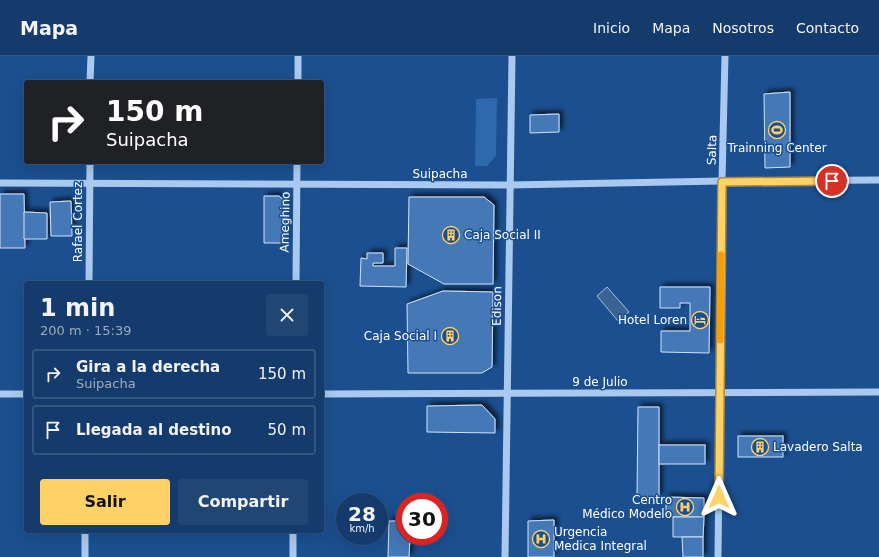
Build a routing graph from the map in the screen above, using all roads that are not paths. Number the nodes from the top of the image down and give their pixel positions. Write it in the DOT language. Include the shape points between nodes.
graph roads {
  1 [pos="91,56"];
  2 [pos="298,56"];
  3 [pos="512,56"];
  4 [pos="725,56"];
  5 [pos="90,80"];
  6 [pos="298,80"];
  7 [pos="90,164"];
  8 [pos="297,164"];
  9 [pos="879,180"];
  10 [pos="722,182"];
  11 [pos="0,183"];
  12 [pos="90,183"];
  13 [pos="297,184"];
  14 [pos="510,185"];
  15 [pos="89,281"];
  16 [pos="296,281"];
  17 [pos="879,392"];
  18 [pos="507,393"];
  19 [pos="719,393"];
  20 [pos="0,394"];
  21 [pos="24,394"];
  22 [pos="324,394"];
  23 [pos="85,533"];
  24 [pos="293,533"];
  25 [pos="85,557"];
  26 [pos="293,557"];
  27 [pos="505,557"];
  28 [pos="718,557"];
  1 -- 5 [label="street"];
  2 -- 6 [label="street"];
  3 -- 14 [label="street, Edison"];
  4 -- 10 [label="street, Salta"];
  7 -- 12 [label="street, Rafael Cortez"];
  8 -- 13 [label="street, Ameghino"];
  9 -- 10 [label="street, Suipacha"];
  10 -- 14 [label="street, Suipacha"];
  10 -- 19 [label="street, Salta"];
  11 -- 12 [label="street, Suipacha"];
  12 -- 13 [label="street, Suipacha"];
  12 -- 15 [label="street, Rafael Cortez"];
  13 -- 14 [label="street, Suipacha"];
  13 -- 16 [label="street, Ameghino"];
  14 -- 18 [label="street, Edison"];
  17 -- 19 [label="street, 9 de Julio"];
  18 -- 19 [label="street, 9 de Julio"];
  18 -- 22 [label="street, 9 de Julio"];
  18 -- 27 [label="street, Edison"];
  19 -- 28 [label="street, Salta"];
  20 -- 21 [label="street"];
  23 -- 25 [label="street"];
  24 -- 26 [label="street"];
}
